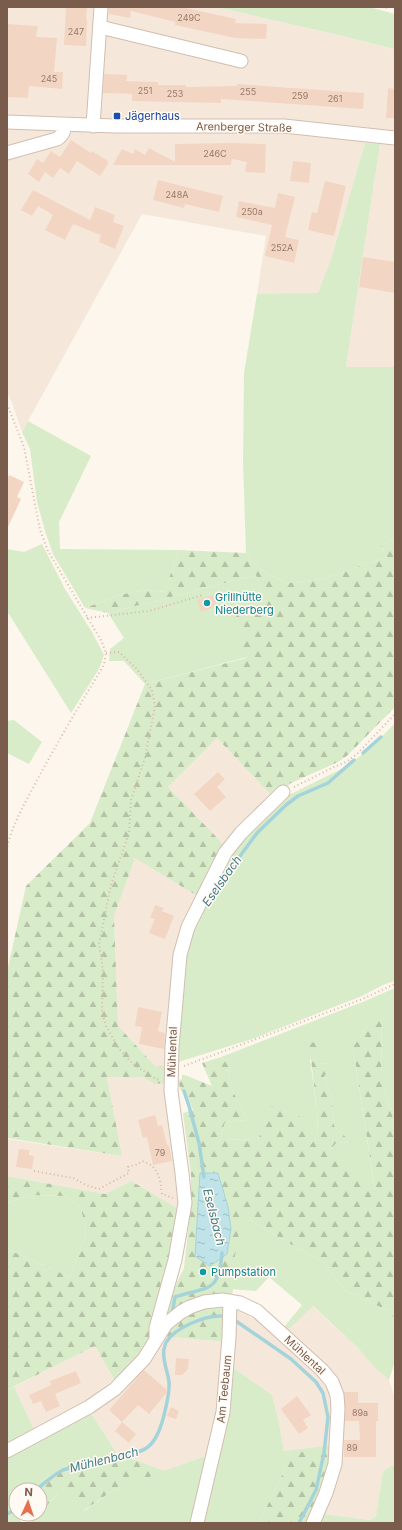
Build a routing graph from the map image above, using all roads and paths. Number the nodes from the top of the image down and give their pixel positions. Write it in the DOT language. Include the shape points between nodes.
graph roads {
  1 [pos="101,7"];
  2 [pos="382,7"];
  3 [pos="387,8"];
  4 [pos="100,27"];
  5 [pos="241,61"];
  6 [pos="7,122"];
  7 [pos="64,125"];
  8 [pos="93,126"];
  9 [pos="395,138"];
  10 [pos="7,154"];
  11 [pos="7,404"];
  12 [pos="203,595"];
  13 [pos="87,618"];
  14 [pos="106,653"];
  15 [pos="395,714"];
  16 [pos="283,792"];
  17 [pos="7,848"];
  18 [pos="395,984"];
  19 [pos="171,1076"];
  20 [pos="34,1171"];
  21 [pos="162,1194"];
  22 [pos="230,1301"];
  23 [pos="156,1340"];
  24 [pos="7,1451"];
  25 [pos="197,1523"];
  26 [pos="313,1523"];
  1 -- 4 [label="street"];
  2 -- 3 [label="path"];
  4 -- 5 [label="street"];
  4 -- 8 [label="street"];
  6 -- 7 [label="street, Arenberger Straße"];
  7 -- 8 [label="street, Arenberger Straße"];
  7 -- 10 [label="street" via="64,132 57,139"];
  8 -- 9 [label="street, Arenberger Straße" via="284,126"];
  11 -- 13 [label="path" via="24,447 40,530 48,551"];
  12 -- 13 [label="path" via="149,611"];
  13 -- 14 [label="path"];
  14 -- 17 [label="path" via="104,665 56,743 18,817"];
  14 -- 19 [label="path" via="119,652 137,669 152,690 155,706 146,758 131,800 129,833 111,885 99,944 103,970 102,1012 106,1026 119,1049 133,1064 156,1079"];
  15 -- 16 [label="path" via="346,762"];
  16 -- 19 [label="street, Mühlental" via="241,833 225,853 188,927 180,955 174,1008"];
  18 -- 19 [label="path"];
  19 -- 23 [label="street, Mühlental" via="185,1203 176,1260 156,1328"];
  20 -- 21 [label="path" via="73,1178 99,1189 129,1173 128,1167 142,1161 148,1163 159,1174"];
  22 -- 23 [label="street, Mühlental" via="213,1300 190,1306 166,1324"];
  22 -- 25 [label="street, Am Teebaum" via="223,1412"];
  22 -- 26 [label="street, Mühlental" via="257,1311 322,1370 334,1389 338,1409 335,1464"];
  23 -- 24 [label="street, Mühlental" via="125,1381 111,1392 89,1407"];
}
